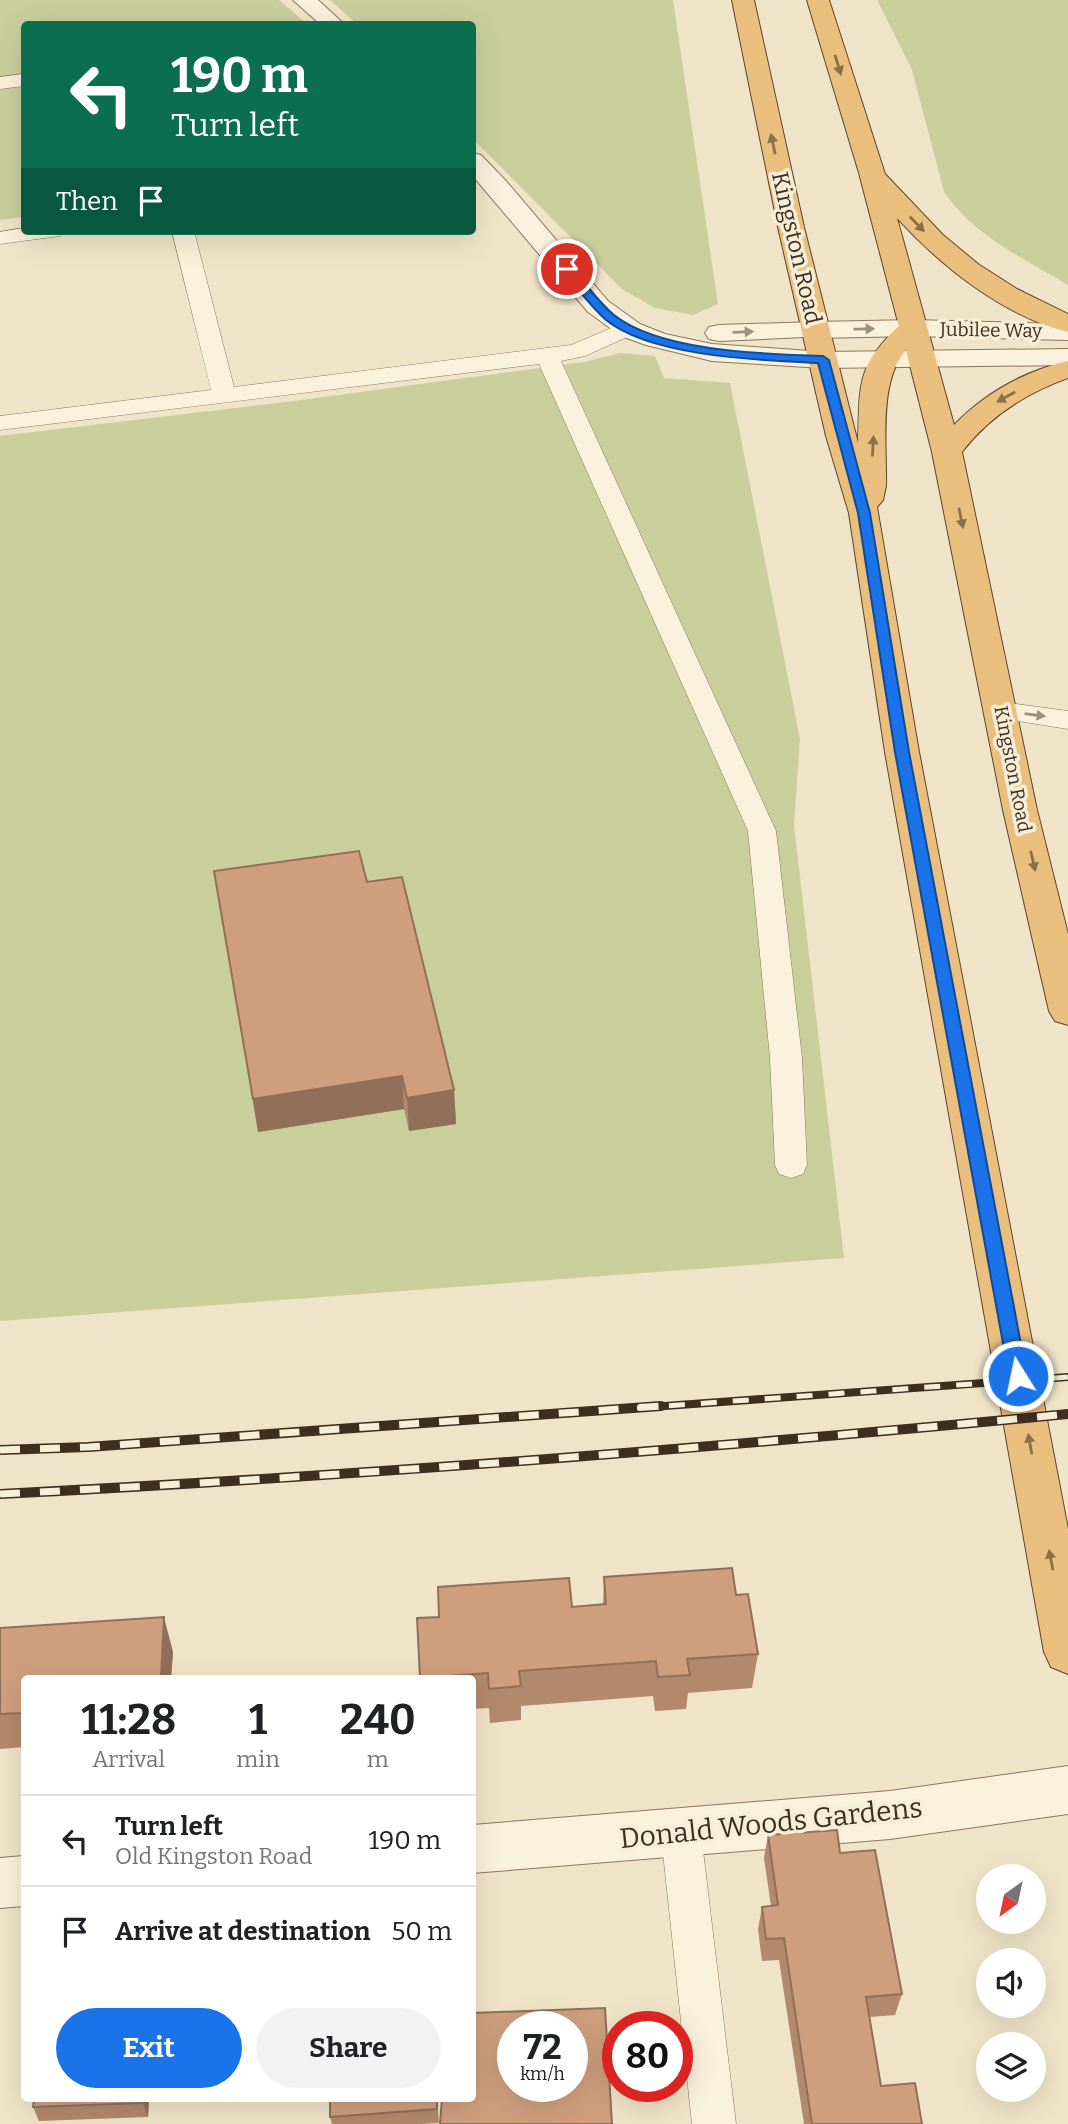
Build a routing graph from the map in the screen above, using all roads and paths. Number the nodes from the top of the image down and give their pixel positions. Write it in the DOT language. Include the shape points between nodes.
graph roads {
  1 [pos="304,0"];
  2 [pos="743,0"];
  3 [pos="818,0"];
  4 [pos="329,21"];
  5 [pos="21,80"];
  6 [pos="0,83"];
  7 [pos="476,165"];
  8 [pos="872,173"];
  9 [pos="21,235"];
  10 [pos="184,235"];
  11 [pos="0,237"];
  12 [pos="1068,324"];
  13 [pos="913,328"];
  14 [pos="815,330"];
  15 [pos="1068,332"];
  16 [pos="639,333"];
  17 [pos="547,356"];
  18 [pos="1068,357"];
  19 [pos="882,359"];
  20 [pos="920,359"];
  21 [pos="823,360"];
  22 [pos="1068,369"];
  23 [pos="224,396"];
  24 [pos="0,423"];
  25 [pos="947,452"];
  26 [pos="864,513"];
  27 [pos="1002,711"];
  28 [pos="1068,720"];
  29 [pos="1063,969"];
  30 [pos="1068,1011"];
  31 [pos="791,1165"];
  32 [pos="1068,1652"];
  33 [pos="1068,1790"];
  34 [pos="681,1834"];
  35 [pos="476,1849"];
  36 [pos="21,1881"];
  37 [pos="0,1883"];
  38 [pos="714,2124"];
  1 -- 4 [label="street"];
  14 -- 2 [label="highway, Kingston Road, one-way"];
  3 -- 8 [label="highway, Kingston Road, one-way"];
  5 -- 6 [label="lane"];
  7 -- 16 [label="street" via="598,307"];
  8 -- 12 [label="highway, one-way" via="918,226 958,260"];
  8 -- 13 [label="highway, Kingston Road"];
  9 -- 11 [label="lane"];
  10 -- 23 [label="lane"];
  14 -- 13 [label="street, Jubilee Way, one-way"];
  13 -- 15 [label="street, Jubilee Way"];
  13 -- 19 [label="highway"];
  13 -- 20 [label="highway, Kingston Road"];
  16 -- 14 [label="street, Jubilee Way, one-way"];
  14 -- 21 [label="highway, Kingston Road"];
  16 -- 17 [label="lane"];
  16 -- 21 [label="street, Jubilee Way" via="698,350"];
  17 -- 23 [label="lane"];
  17 -- 31 [label="lane" via="762,831 786,1058"];
  18 -- 20 [label="street, Jubilee Way"];
  19 -- 20 [label="street, Jubilee Way"];
  19 -- 21 [label="street, Jubilee Way"];
  26 -- 19 [label="highway, one-way" via="871,486 874,382"];
  20 -- 25 [label="highway, Kingston Road"];
  21 -- 26 [label="highway, Kingston Road"];
  22 -- 25 [label="highway, one-way" via="990,406 963,428"];
  23 -- 24 [label="lane"];
  25 -- 27 [label="highway, Kingston Road, one-way"];
  32 -- 26 [label="highway, Kingston Road, one-way" via="902,752"];
  27 -- 28 [label="lane, one-way"];
  27 -- 29 [label="highway, Kingston Road, one-way" via="1020,810"];
  29 -- 30 [label="highway, Kingston Road"];
  33 -- 34 [label="street, Donald Woods Gardens" via="890,1815"];
  34 -- 35 [label="street, Donald Woods Gardens"];
  34 -- 38 [label="lane"];
  36 -- 37 [label="street"];
}
